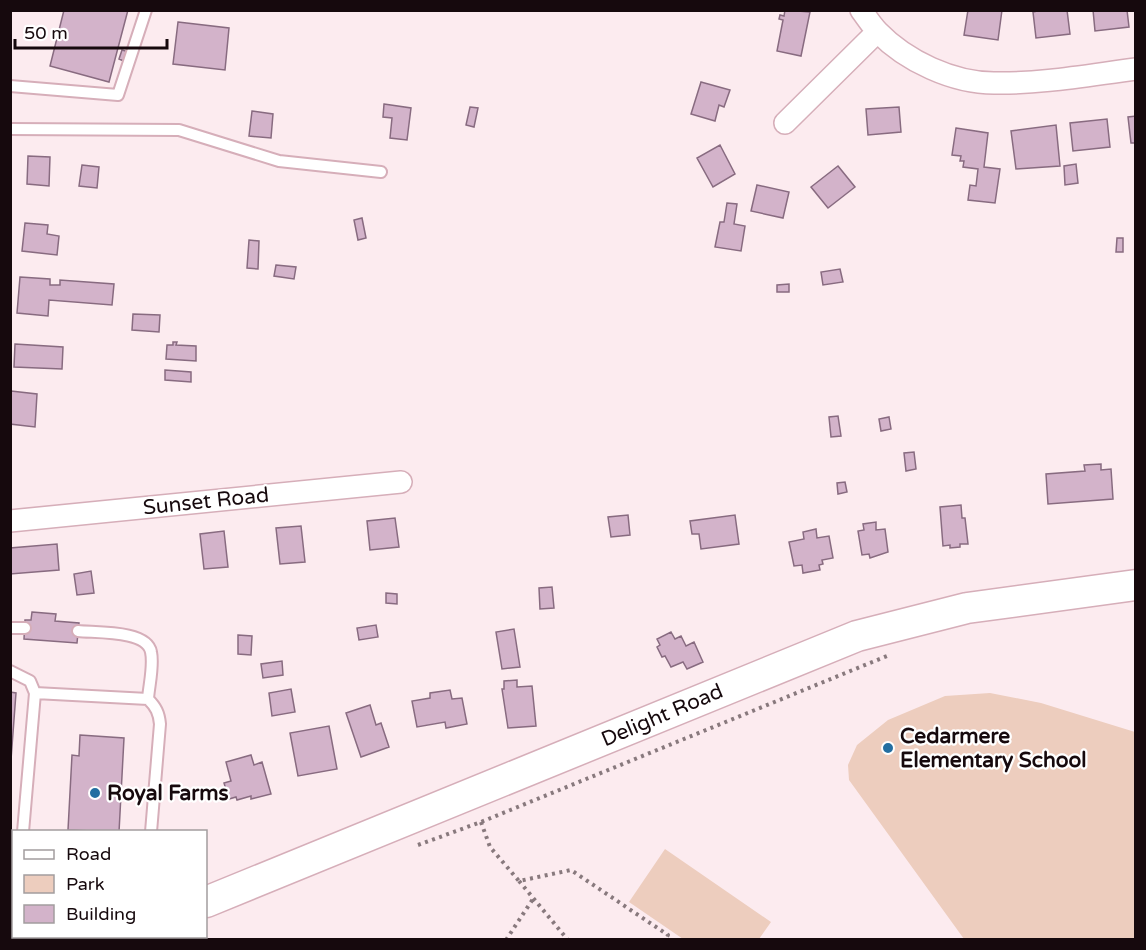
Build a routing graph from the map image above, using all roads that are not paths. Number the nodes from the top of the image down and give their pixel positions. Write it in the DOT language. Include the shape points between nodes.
graph roads {
  1 [pos="146,10"];
  2 [pos="861,10"];
  3 [pos="878,32"];
  4 [pos="1136,69"];
  5 [pos="10,86"];
  6 [pos="785,123"];
  7 [pos="10,129"];
  8 [pos="381,172"];
  9 [pos="401,482"];
  10 [pos="10,521"];
  11 [pos="1136,585"];
  12 [pos="10,628"];
  13 [pos="25,628"];
  14 [pos="78,632"];
  15 [pos="10,671"];
  16 [pos="35,693"];
  17 [pos="148,699"];
  18 [pos="23,830"];
  19 [pos="151,830"];
  20 [pos="207,902"];
  1 -- 5 [label="lane" via="118,95"];
  2 -- 3 [label="street"];
  3 -- 4 [label="street" via="905,54 964,79 1025,82"];
  3 -- 6 [label="street"];
  7 -- 8 [label="lane" via="179,130 279,161"];
  9 -- 10 [label="street, Sunset Road"];
  11 -- 20 [label="street, Delight Road" via="967,608 857,636"];
  12 -- 13 [label="lane"];
  14 -- 17 [label="lane" via="135,636 148,644 152,653"];
  15 -- 16 [label="lane" via="30,681"];
  16 -- 17 [label="lane"];
  16 -- 18 [label="lane"];
  17 -- 19 [label="lane" via="159,713 160,724"];
}
